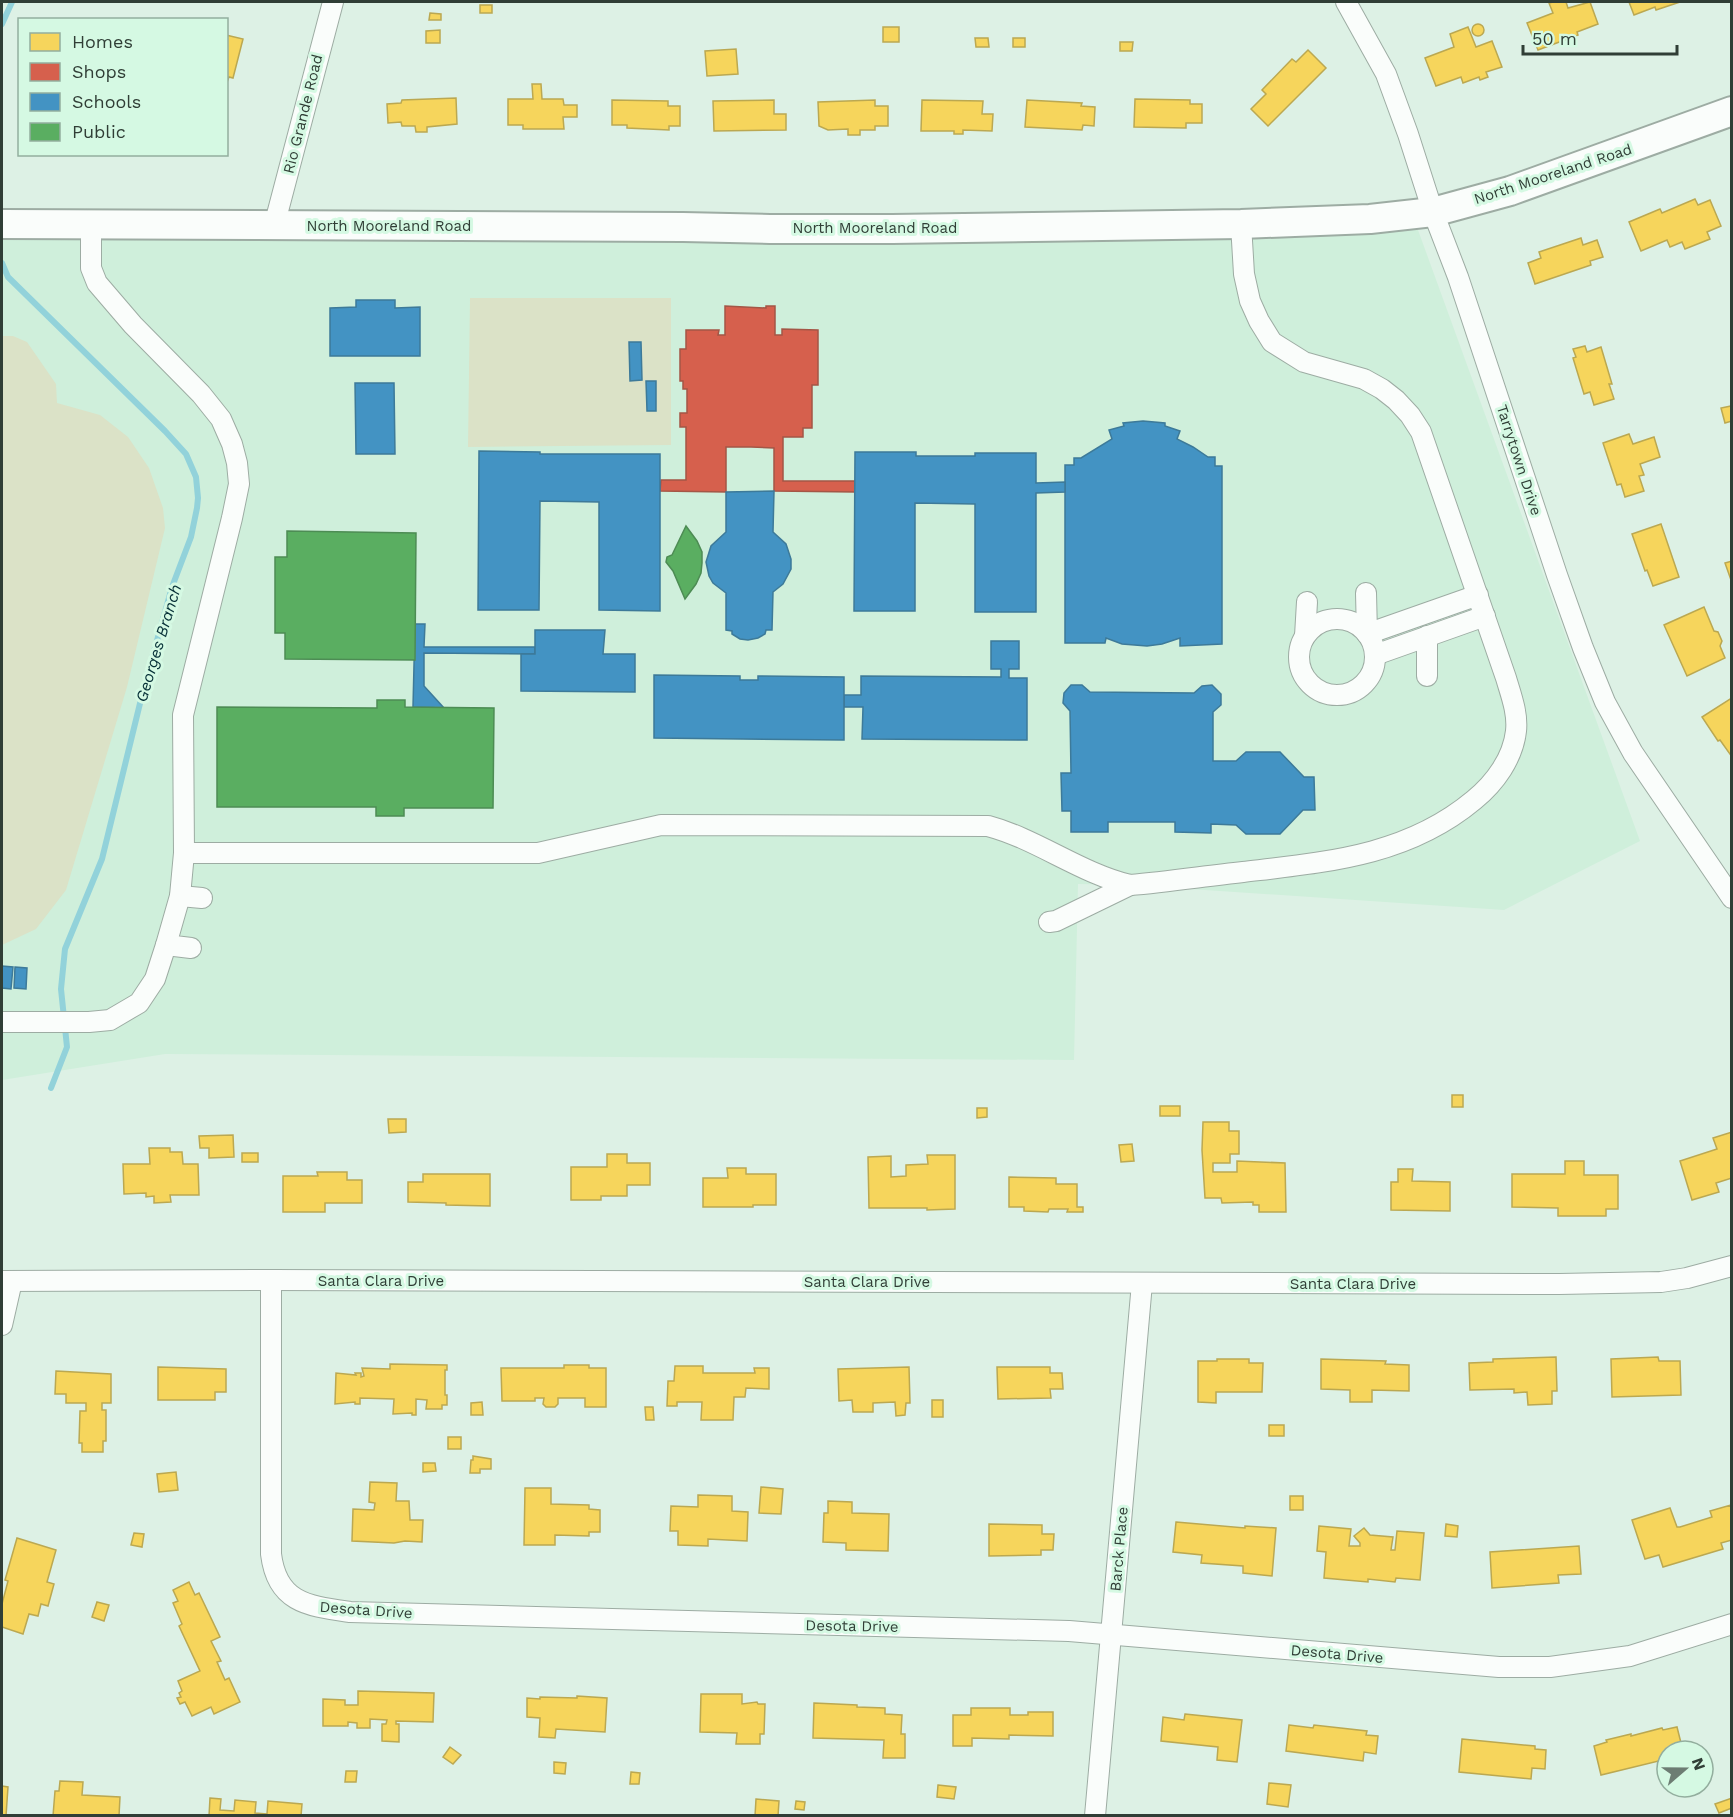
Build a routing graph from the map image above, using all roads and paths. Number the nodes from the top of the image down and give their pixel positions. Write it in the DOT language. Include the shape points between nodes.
graph roads {
  1 [pos="333,2"];
  2 [pos="1346,2"];
  3 [pos="1731,111"];
  4 [pos="1433,212"];
  5 [pos="2,224"];
  6 [pos="1241,224"];
  7 [pos="91,225"];
  8 [pos="274,226"];
  9 [pos="1366,593"];
  10 [pos="1478,595"];
  11 [pos="1307,602"];
  12 [pos="1485,616"];
  13 [pos="1367,634"];
  14 [pos="1305,636"];
  15 [pos="1428,636"];
  16 [pos="1375,655"];
  17 [pos="1426,676"];
  18 [pos="184,853"];
  19 [pos="1130,885"];
  20 [pos="180,896"];
  21 [pos="202,898"];
  22 [pos="1731,898"];
  23 [pos="1049,922"];
  24 [pos="166,945"];
  25 [pos="191,948"];
  26 [pos="2,1022"];
  27 [pos="1731,1266"];
  28 [pos="271,1280"];
  29 [pos="7,1281"];
  30 [pos="1142,1283"];
  31 [pos="2,1325"];
  32 [pos="1731,1624"];
  33 [pos="1111,1634"];
  34 [pos="1095,1815"];
  1 -- 8 [label="street, Rio Grande Road"];
  2 -- 4 [label="street, Tarrytown Drive" via="1386,74"];
  3 -- 4 [label="street, North Mooreland Road" via="1560,175"];
  4 -- 6 [label="street, North Mooreland Road" via="1370,219"];
  4 -- 22 [label="street, Tarrytown Drive" via="1568,606 1605,702 1633,753"];
  5 -- 7 [label="street, North Mooreland Road"];
  6 -- 8 [label="street, North Mooreland Road" via="770,229"];
  6 -- 10 [label="street" via="1250,301 1272,342 1304,362 1364,379 1410,414 1424,440"];
  7 -- 8 [label="street, North Mooreland Road"];
  7 -- 18 [label="street" via="91,268 97,283 201,393 221,419 237,463 239,484 232,518 183,715"];
  9 -- 13 [label="street"];
  10 -- 12 [label="street"];
  10 -- 13 [label="street"];
  11 -- 14 [label="street"];
  12 -- 15 [label="street"];
  12 -- 19 [label="street" via="1515,707 1516,731 1513,746 1492,783 1458,814 1411,839 1358,856"];
  13 -- 14 [label="street" via="1353,623 1335,619 1323,621"];
  13 -- 16 [label="street"];
  14 -- 16 [label="street" via="1300,668 1312,687 1322,693 1354,692 1370,676"];
  15 -- 16 [label="street"];
  15 -- 17 [label="street"];
  18 -- 19 [label="street" via="538,853 660,825 988,826 1109,880"];
  18 -- 20 [label="street"];
  19 -- 23 [label="street"];
  20 -- 21 [label="street"];
  20 -- 24 [label="street"];
  24 -- 25 [label="street"];
  24 -- 26 [label="street" via="155,979 139,1003 110,1020"];
  27 -- 30 [label="street, Santa Clara Drive" via="1661,1282"];
  28 -- 29 [label="street, Santa Clara Drive"];
  28 -- 30 [label="street, Santa Clara Drive"];
  28 -- 33 [label="street, Desota Drive" via="271,1554 278,1583 299,1601 316,1608 350,1612"];
  29 -- 31 [label="street"];
  30 -- 33 [label="street, Barck Place"];
  32 -- 33 [label="street, Desota Drive" via="1630,1656 1550,1667 1349,1656"];
  33 -- 34 [label="street, Barck Place"];
}
